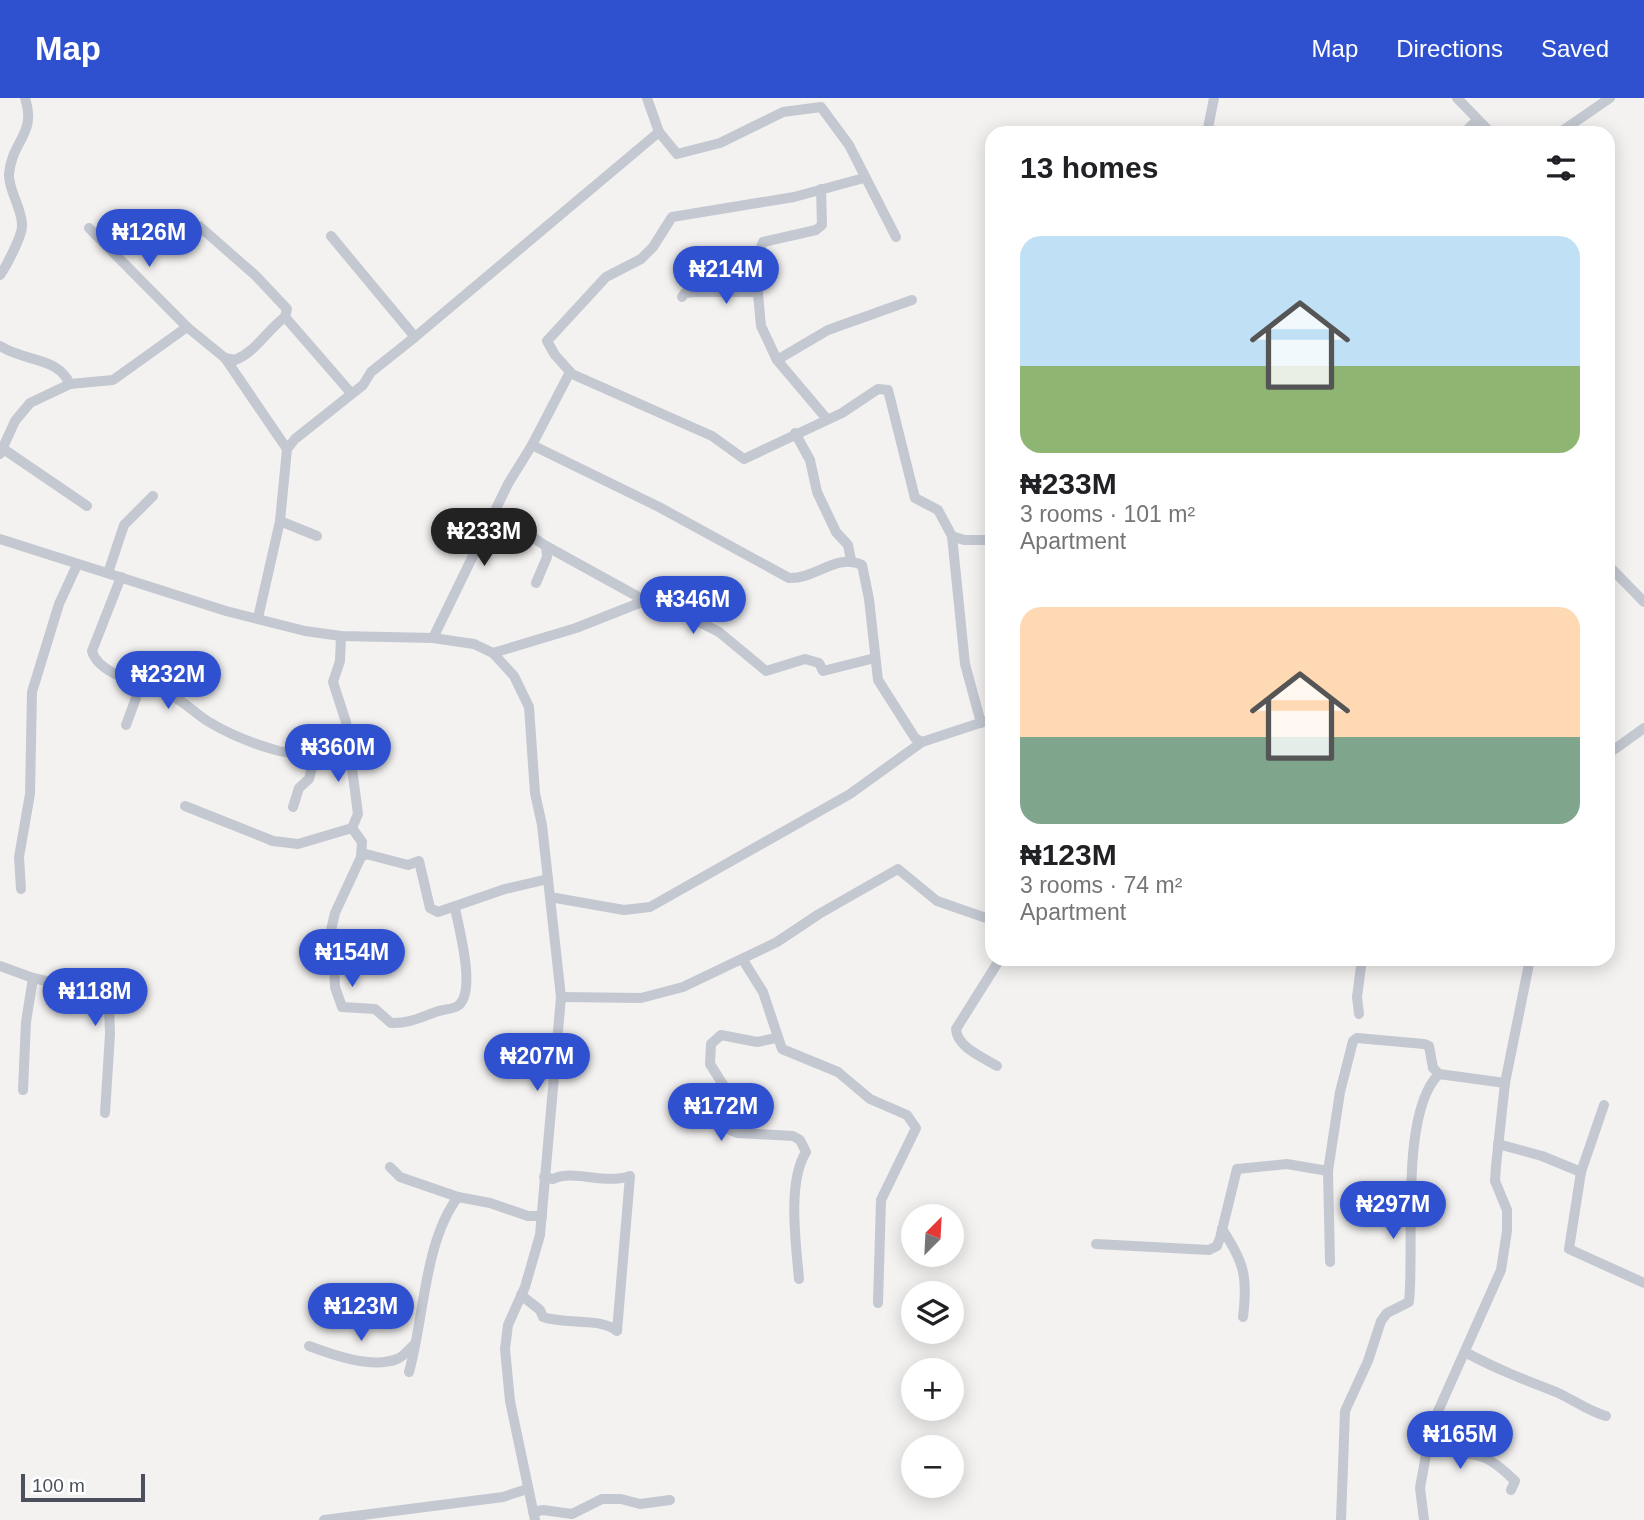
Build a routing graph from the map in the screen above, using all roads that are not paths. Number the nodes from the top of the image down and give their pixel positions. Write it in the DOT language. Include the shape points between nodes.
graph roads {
  1 [pos="25,98"];
  2 [pos="647,98"];
  3 [pos="1214,98"];
  4 [pos="1457,98"];
  5 [pos="1610,98"];
  6 [pos="1479,124"];
  7 [pos="1208,126"];
  8 [pos="1471,126"];
  9 [pos="1482,126"];
  10 [pos="1569,126"];
  11 [pos="659,132"];
  12 [pos="864,178"];
  13 [pos="821,189"];
  14 [pos="199,226"];
  15 [pos="89,228"];
  16 [pos="331,236"];
  17 [pos="895,237"];
  18 [pos="0,275"];
  19 [pos="758,292"];
  20 [pos="682,297"];
  21 [pos="912,300"];
  22 [pos="285,317"];
  23 [pos="187,327"];
  24 [pos="415,337"];
  25 [pos="0,345"];
  26 [pos="225,358"];
  27 [pos="777,360"];
  28 [pos="569,372"];
  29 [pos="70,384"];
  30 [pos="351,393"];
  31 [pos="826,418"];
  32 [pos="795,433"];
  33 [pos="532,445"];
  34 [pos="287,449"];
  35 [pos="1,451"];
  36 [pos="153,496"];
  37 [pos="87,506"];
  38 [pos="494,512"];
  39 [pos="280,521"];
  40 [pos="317,536"];
  41 [pos="952,536"];
  42 [pos="0,540"];
  43 [pos="985,540"];
  44 [pos="546,546"];
  45 [pos="851,560"];
  46 [pos="77,565"];
  47 [pos="1615,572"];
  48 [pos="108,573"];
  49 [pos="121,578"];
  50 [pos="536,583"];
  51 [pos="644,600"];
  52 [pos="1644,602"];
  53 [pos="258,618"];
  54 [pos="341,636"];
  55 [pos="433,638"];
  56 [pos="493,653"];
  57 [pos="875,658"];
  58 [pos="135,683"];
  59 [pos="985,722"];
  60 [pos="981,723"];
  61 [pos="126,725"];
  62 [pos="1644,728"];
  63 [pos="922,742"];
  64 [pos="348,745"];
  65 [pos="1615,749"];
  66 [pos="315,755"];
  67 [pos="185,806"];
  68 [pos="292,807"];
  69 [pos="352,828"];
  70 [pos="361,857"];
  71 [pos="548,879"];
  72 [pos="21,889"];
  73 [pos="550,897"];
  74 [pos="455,908"];
  75 [pos="985,917"];
  76 [pos="743,960"];
  77 [pos="0,966"];
  78 [pos="996,966"];
  79 [pos="1361,966"];
  80 [pos="1529,966"];
  81 [pos="33,978"];
  82 [pos="561,997"];
  83 [pos="1359,1014"];
  84 [pos="776,1038"];
  85 [pos="997,1066"];
  86 [pos="1439,1074"];
  87 [pos="1505,1083"];
  88 [pos="23,1090"];
  89 [pos="1604,1105"];
  90 [pos="105,1113"];
  91 [pos="1498,1144"];
  92 [pos="390,1167"];
  93 [pos="1328,1171"];
  94 [pos="1581,1172"];
  95 [pos="544,1177"];
  96 [pos="458,1197"];
  97 [pos="542,1216"];
  98 [pos="1222,1229"];
  99 [pos="1096,1244"];
  100 [pos="1330,1262"];
  101 [pos="799,1279"];
  102 [pos="1644,1283"];
  103 [pos="521,1295"];
  104 [pos="878,1303"];
  105 [pos="1243,1317"];
  106 [pos="414,1345"];
  107 [pos="309,1346"];
  108 [pos="1465,1352"];
  109 [pos="409,1372"];
  110 [pos="1606,1416"];
  111 [pos="1428,1445"];
  112 [pos="527,1489"];
  113 [pos="1511,1490"];
  114 [pos="670,1500"];
  115 [pos="534,1516"];
  116 [pos="324,1520"];
  117 [pos="1341,1520"];
  118 [pos="1424,1520"];
  1 -- 18 [label="street" via="29,124 11,158 9,178 22,225"];
  2 -- 11 [label="street"];
  3 -- 7 [label="street"];
  4 -- 6 [label="street"];
  5 -- 10 [label="street"];
  6 -- 8 [label="street"];
  6 -- 9 [label="street"];
  11 -- 12 [label="street" via="677,154 720,143 783,112 821,107 849,145"];
  11 -- 24 [label="street"];
  12 -- 13 [label="street"];
  12 -- 17 [label="street"];
  13 -- 19 [label="street" via="822,225 762,242 755,262"];
  13 -- 28 [label="street" via="672,217 642,259 606,277 549,335 550,347"];
  14 -- 22 [label="street" via="256,276 287,309"];
  15 -- 23 [label="street"];
  16 -- 24 [label="street"];
  19 -- 20 [label="street" via="694,292"];
  19 -- 27 [label="street" via="761,326"];
  21 -- 27 [label="street" via="828,330"];
  22 -- 26 [label="street" via="240,358"];
  22 -- 30 [label="street"];
  23 -- 26 [label="street"];
  23 -- 29 [label="street" via="113,380"];
  24 -- 30 [label="street"];
  25 -- 29 [label="street" via="12,354 52,364 64,372"];
  26 -- 34 [label="street"];
  27 -- 31 [label="street"];
  28 -- 32 [label="street" via="712,436 744,458"];
  28 -- 33 [label="street"];
  29 -- 35 [label="street" via="30,403 15,421"];
  30 -- 34 [label="street"];
  31 -- 32 [label="street"];
  31 -- 41 [label="street" via="878,389 888,390 915,498 938,510"];
  32 -- 45 [label="street" via="810,460 817,492 836,532 848,545"];
  33 -- 38 [label="street"];
  33 -- 45 [label="street" via="789,578"];
  34 -- 39 [label="street"];
  35 -- 37 [label="street"];
  36 -- 48 [label="street" via="124,525"];
  38 -- 44 [label="street"];
  38 -- 55 [label="street"];
  39 -- 40 [label="street"];
  39 -- 53 [label="street"];
  41 -- 43 [label="street"];
  41 -- 60 [label="street" via="965,664"];
  42 -- 46 [label="street"];
  44 -- 50 [label="street" via="547,557"];
  44 -- 51 [label="street"];
  45 -- 57 [label="street" via="862,565 866,581"];
  46 -- 48 [label="street"];
  46 -- 72 [label="street" via="59,604 32,692 30,794 19,857"];
  47 -- 52 [label="street"];
  48 -- 49 [label="street"];
  49 -- 53 [label="street"];
  49 -- 58 [label="street" via="92,651 103,666"];
  51 -- 56 [label="street" via="576,628"];
  51 -- 57 [label="street" via="652,598 719,632 766,671 805,659 819,663 823,671"];
  53 -- 54 [label="street"];
  54 -- 55 [label="street"];
  54 -- 64 [label="street" via="333,682"];
  55 -- 56 [label="street"];
  56 -- 71 [label="street" via="514,676 529,707"];
  57 -- 63 [label="street" via="878,680"];
  58 -- 61 [label="street" via="136,698"];
  58 -- 66 [label="street" via="172,696 210,722 279,751"];
  59 -- 60 [label="street"];
  60 -- 63 [label="street"];
  62 -- 65 [label="street"];
  63 -- 73 [label="street" via="850,794 650,906 624,910"];
  64 -- 66 [label="street"];
  64 -- 69 [label="street" via="358,814"];
  66 -- 68 [label="street" via="309,779 299,788"];
  67 -- 69 [label="street" via="273,841 298,845"];
  69 -- 70 [label="street" via="362,842"];
  70 -- 74 [label="street" via="366,854 408,865 419,861 430,908 438,912"];
  70 -- 74 [label="street" via="335,913 327,947 342,1007 375,1009 391,1023 402,1024 456,1008 467,988"];
  71 -- 73 [label="street"];
  71 -- 74 [label="street"];
  73 -- 82 [label="street"];
  75 -- 76 [label="street" via="937,901 898,869"];
  76 -- 82 [label="street" via="684,987 641,998"];
  76 -- 84 [label="street" via="773,1016"];
  77 -- 81 [label="street"];
  78 -- 85 [label="street" via="956,1029 956,1037"];
  79 -- 83 [label="street"];
  80 -- 87 [label="street"];
  81 -- 88 [label="street"];
  81 -- 90 [label="street" via="91,991 109,1005"];
  82 -- 95 [label="street"];
  84 -- 101 [label="street" via="757,1042 721,1035 711,1044 710,1064 727,1091 726,1128 737,1133 793,1136 806,1152 799,1164 796,1207"];
  84 -- 104 [label="street" via="782,1049 838,1072 870,1098 907,1115 916,1128 881,1200"];
  86 -- 87 [label="street"];
  86 -- 93 [label="street" via="1433,1068 1429,1046 1424,1044 1353,1041"];
  86 -- 117 [label="street" via="1430,1082 1416,1129 1409,1302 1381,1321 1345,1411"];
  87 -- 91 [label="street"];
  89 -- 94 [label="street"];
  91 -- 94 [label="street"];
  91 -- 108 [label="street" via="1494,1181 1507,1210 1501,1270"];
  92 -- 96 [label="street" via="400,1177"];
  93 -- 98 [label="street" via="1287,1164 1237,1169"];
  93 -- 100 [label="street"];
  94 -- 102 [label="street" via="1569,1249"];
  95 -- 97 [label="street"];
  95 -- 103 [label="street" via="615,1181 631,1176 617,1331 606,1323 560,1323 543,1317"];
  96 -- 97 [label="street"];
  96 -- 106 [label="street" via="447,1211 424,1285"];
  97 -- 103 [label="street"];
  98 -- 99 [label="street" via="1217,1246 1209,1250"];
  98 -- 105 [label="street" via="1247,1277"];
  103 -- 112 [label="street" via="508,1325 505,1349"];
  106 -- 107 [label="street" via="397,1359 378,1361"];
  106 -- 109 [label="street"];
  108 -- 110 [label="street"];
  108 -- 111 [label="street" via="1431,1427"];
  111 -- 113 [label="street" via="1452,1454 1481,1456 1515,1481"];
  111 -- 118 [label="street" via="1420,1488"];
  112 -- 115 [label="street"];
  112 -- 116 [label="street" via="503,1497"];
  114 -- 115 [label="street" via="640,1504 602,1500 572,1514 543,1510"];
}
